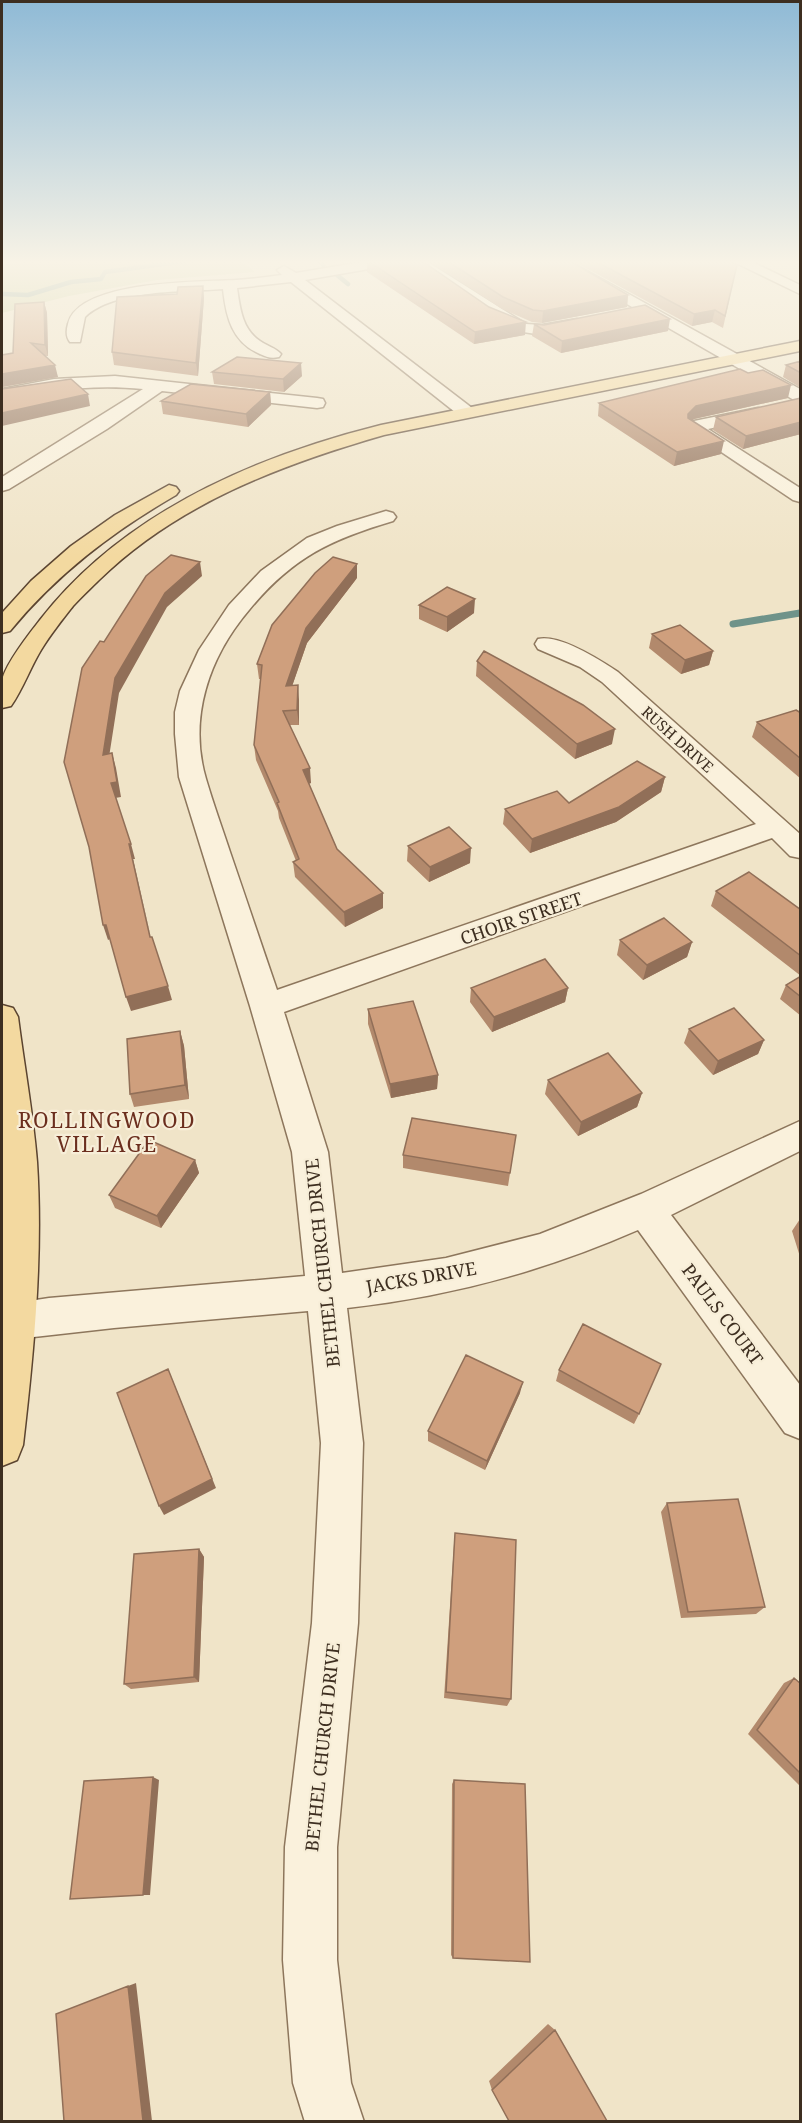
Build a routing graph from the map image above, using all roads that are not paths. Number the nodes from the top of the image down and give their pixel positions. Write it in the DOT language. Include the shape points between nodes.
graph roads {
  1 [pos="399,360"];
  2 [pos="662,360"];
  3 [pos="722,360"];
  4 [pos="736,360"];
  5 [pos="693,366"];
  6 [pos="765,377"];
  7 [pos="158,386"];
  8 [pos="2,394"];
  9 [pos="317,403"];
  10 [pos="792,403"];
  11 [pos="459,407"];
  12 [pos="300,436"];
  13 [pos="2,484"];
  14 [pos="180,485"];
  15 [pos="801,496"];
  16 [pos="386,517"];
  17 [pos="2,626"];
  18 [pos="546,644"];
  19 [pos="2,701"];
  20 [pos="776,827"];
  21 [pos="801,849"];
  22 [pos="266,1006"];
  23 [pos="2,1017"];
  24 [pos="801,1135"];
  25 [pos="646,1211"];
  26 [pos="326,1292"];
  27 [pos="16,1321"];
  28 [pos="801,1418"];
  29 [pos="2,1445"];
  30 [pos="335,2121"];
  1 -- 11 [label="street"];
  2 -- 11 [label="main road"];
  3 -- 5 [label="main road"];
  4 -- 6 [label="street"];
  5 -- 6 [label="main road" via="732,367"];
  5 -- 11 [label="main road"];
  6 -- 10 [label="street"];
  7 -- 8 [label="street" via="76,382"];
  7 -- 9 [label="street"];
  7 -- 13 [label="street" via="108,421"];
  10 -- 15 [label="street" via="696,429"];
  11 -- 12 [label="main road" via="359,420"];
  11 -- 19 [label="main road" via="320,447 236,479 171,513 82,581 31,645"];
  14 -- 17 [label="main road" via="113,524 67,558"];
  16 -- 22 [label="street, BETHEL CHURCH DRIVE" via="306,548 266,577 225,628 192,691 187,745 192,777"];
  18 -- 20 [label="street, RUSH DRIVE" via="588,662 610,677"];
  20 -- 21 [label="street, RUSH DRIVE"];
  20 -- 22 [label="street, CHOIR STREET"];
  22 -- 26 [label="street, BETHEL CHURCH DRIVE" via="310,1152"];
  23 -- 27 [label="main road" via="18,1160 21,1236"];
  24 -- 25 [label="street, JACKS DRIVE"];
  25 -- 26 [label="street, JACKS DRIVE" via="596,1233 500,1263 416,1281"];
  25 -- 28 [label="street, PAULS COURT"];
  26 -- 27 [label="street, JACKS DRIVE"];
  26 -- 30 [label="street, BETHEL CHURCH DRIVE" via="342,1443 335,1623 311,1846 310,1960 322,2083"];
  27 -- 29 [label="main road"];
}
